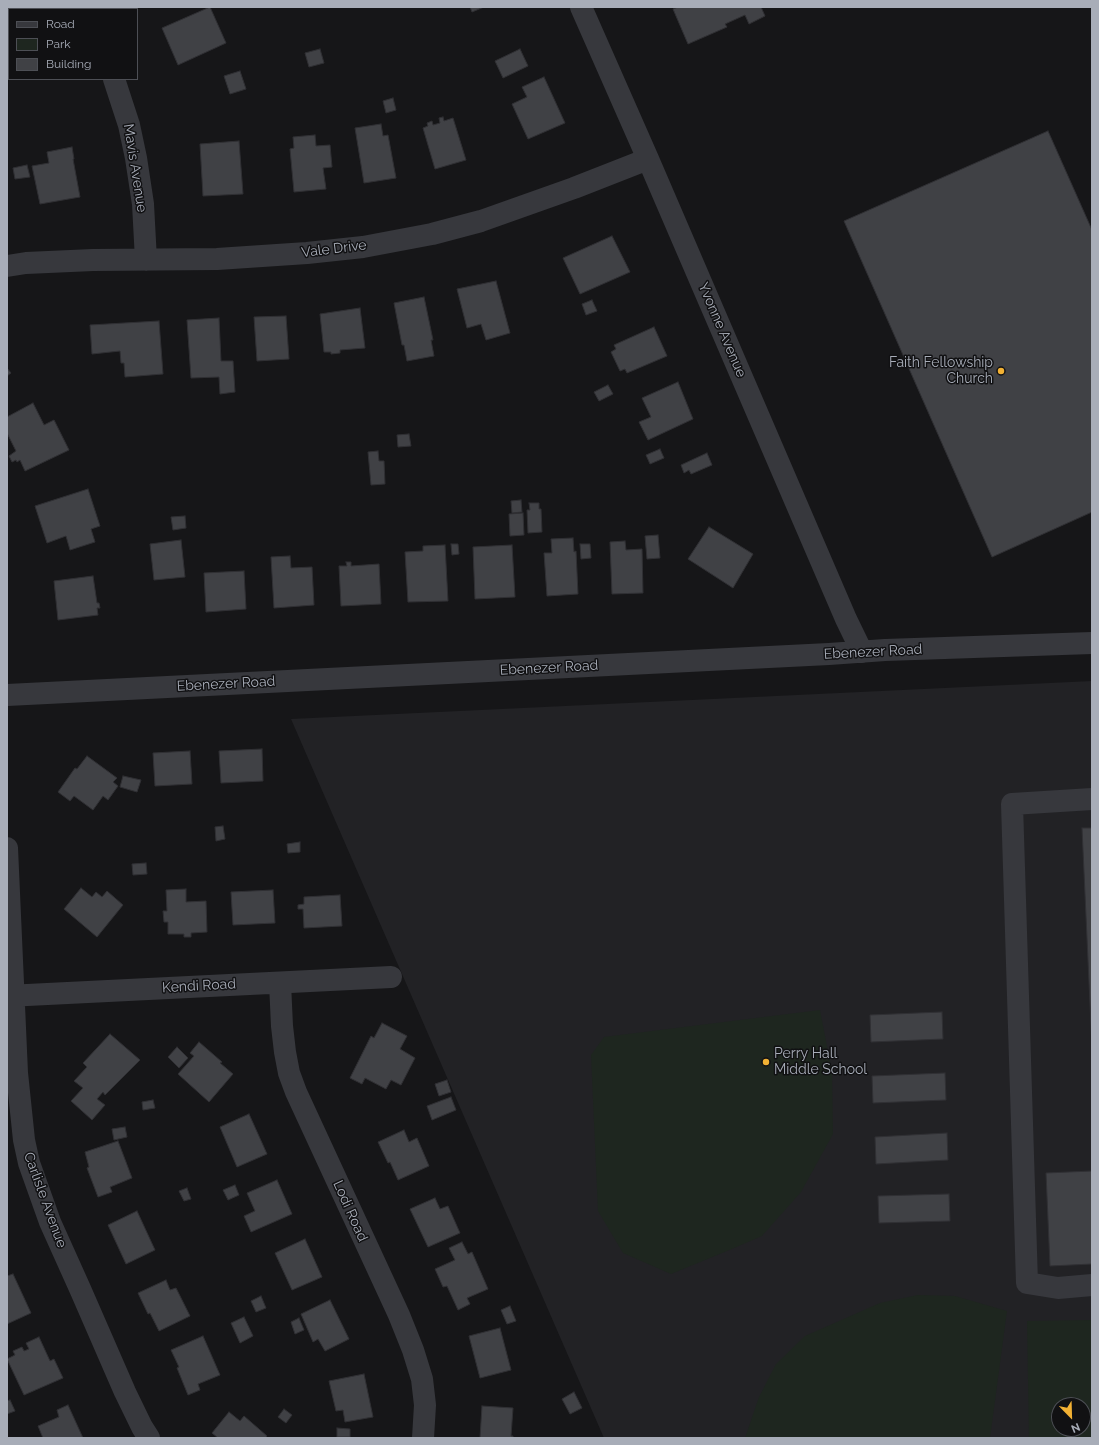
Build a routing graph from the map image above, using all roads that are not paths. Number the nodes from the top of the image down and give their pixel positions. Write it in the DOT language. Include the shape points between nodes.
graph roads {
  1 [pos="581,7"];
  2 [pos="114,80"];
  3 [pos="648,159"];
  4 [pos="146,260"];
  5 [pos="7,266"];
  6 [pos="1092,643"];
  7 [pos="862,652"];
  8 [pos="7,695"];
  9 [pos="1092,799"];
  10 [pos="7,848"];
  11 [pos="391,977"];
  12 [pos="280,982"];
  13 [pos="10,996"];
  14 [pos="1092,1285"];
  15 [pos="149,1438"];
  16 [pos="423,1438"];
  1 -- 3 [label="street, Yvonne Avenue"];
  2 -- 4 [label="street, Mavis Avenue" via="129,125 136,158 143,204"];
  3 -- 4 [label="street, Vale Drive" via="525,206 432,234 363,247 307,253 217,259"];
  3 -- 7 [label="street, Yvonne Avenue"];
  4 -- 5 [label="street, Vale Drive" via="53,261"];
  6 -- 7 [label="street, Ebenezer Road"];
  7 -- 8 [label="street, Ebenezer Road"];
  9 -- 14 [label="street" via="1012,804 1027,1283 1058,1288"];
  10 -- 13 [label="street, Carlisle Avenue"];
  11 -- 12 [label="street, Kendi Road"];
  12 -- 13 [label="street, Kendi Road"];
  12 -- 16 [label="street, Lodi Road" via="282,1026 289,1073 413,1350 422,1379 425,1405"];
  13 -- 15 [label="street, Carlisle Avenue" via="24,1140 29,1163 50,1222 125,1392"];
}
